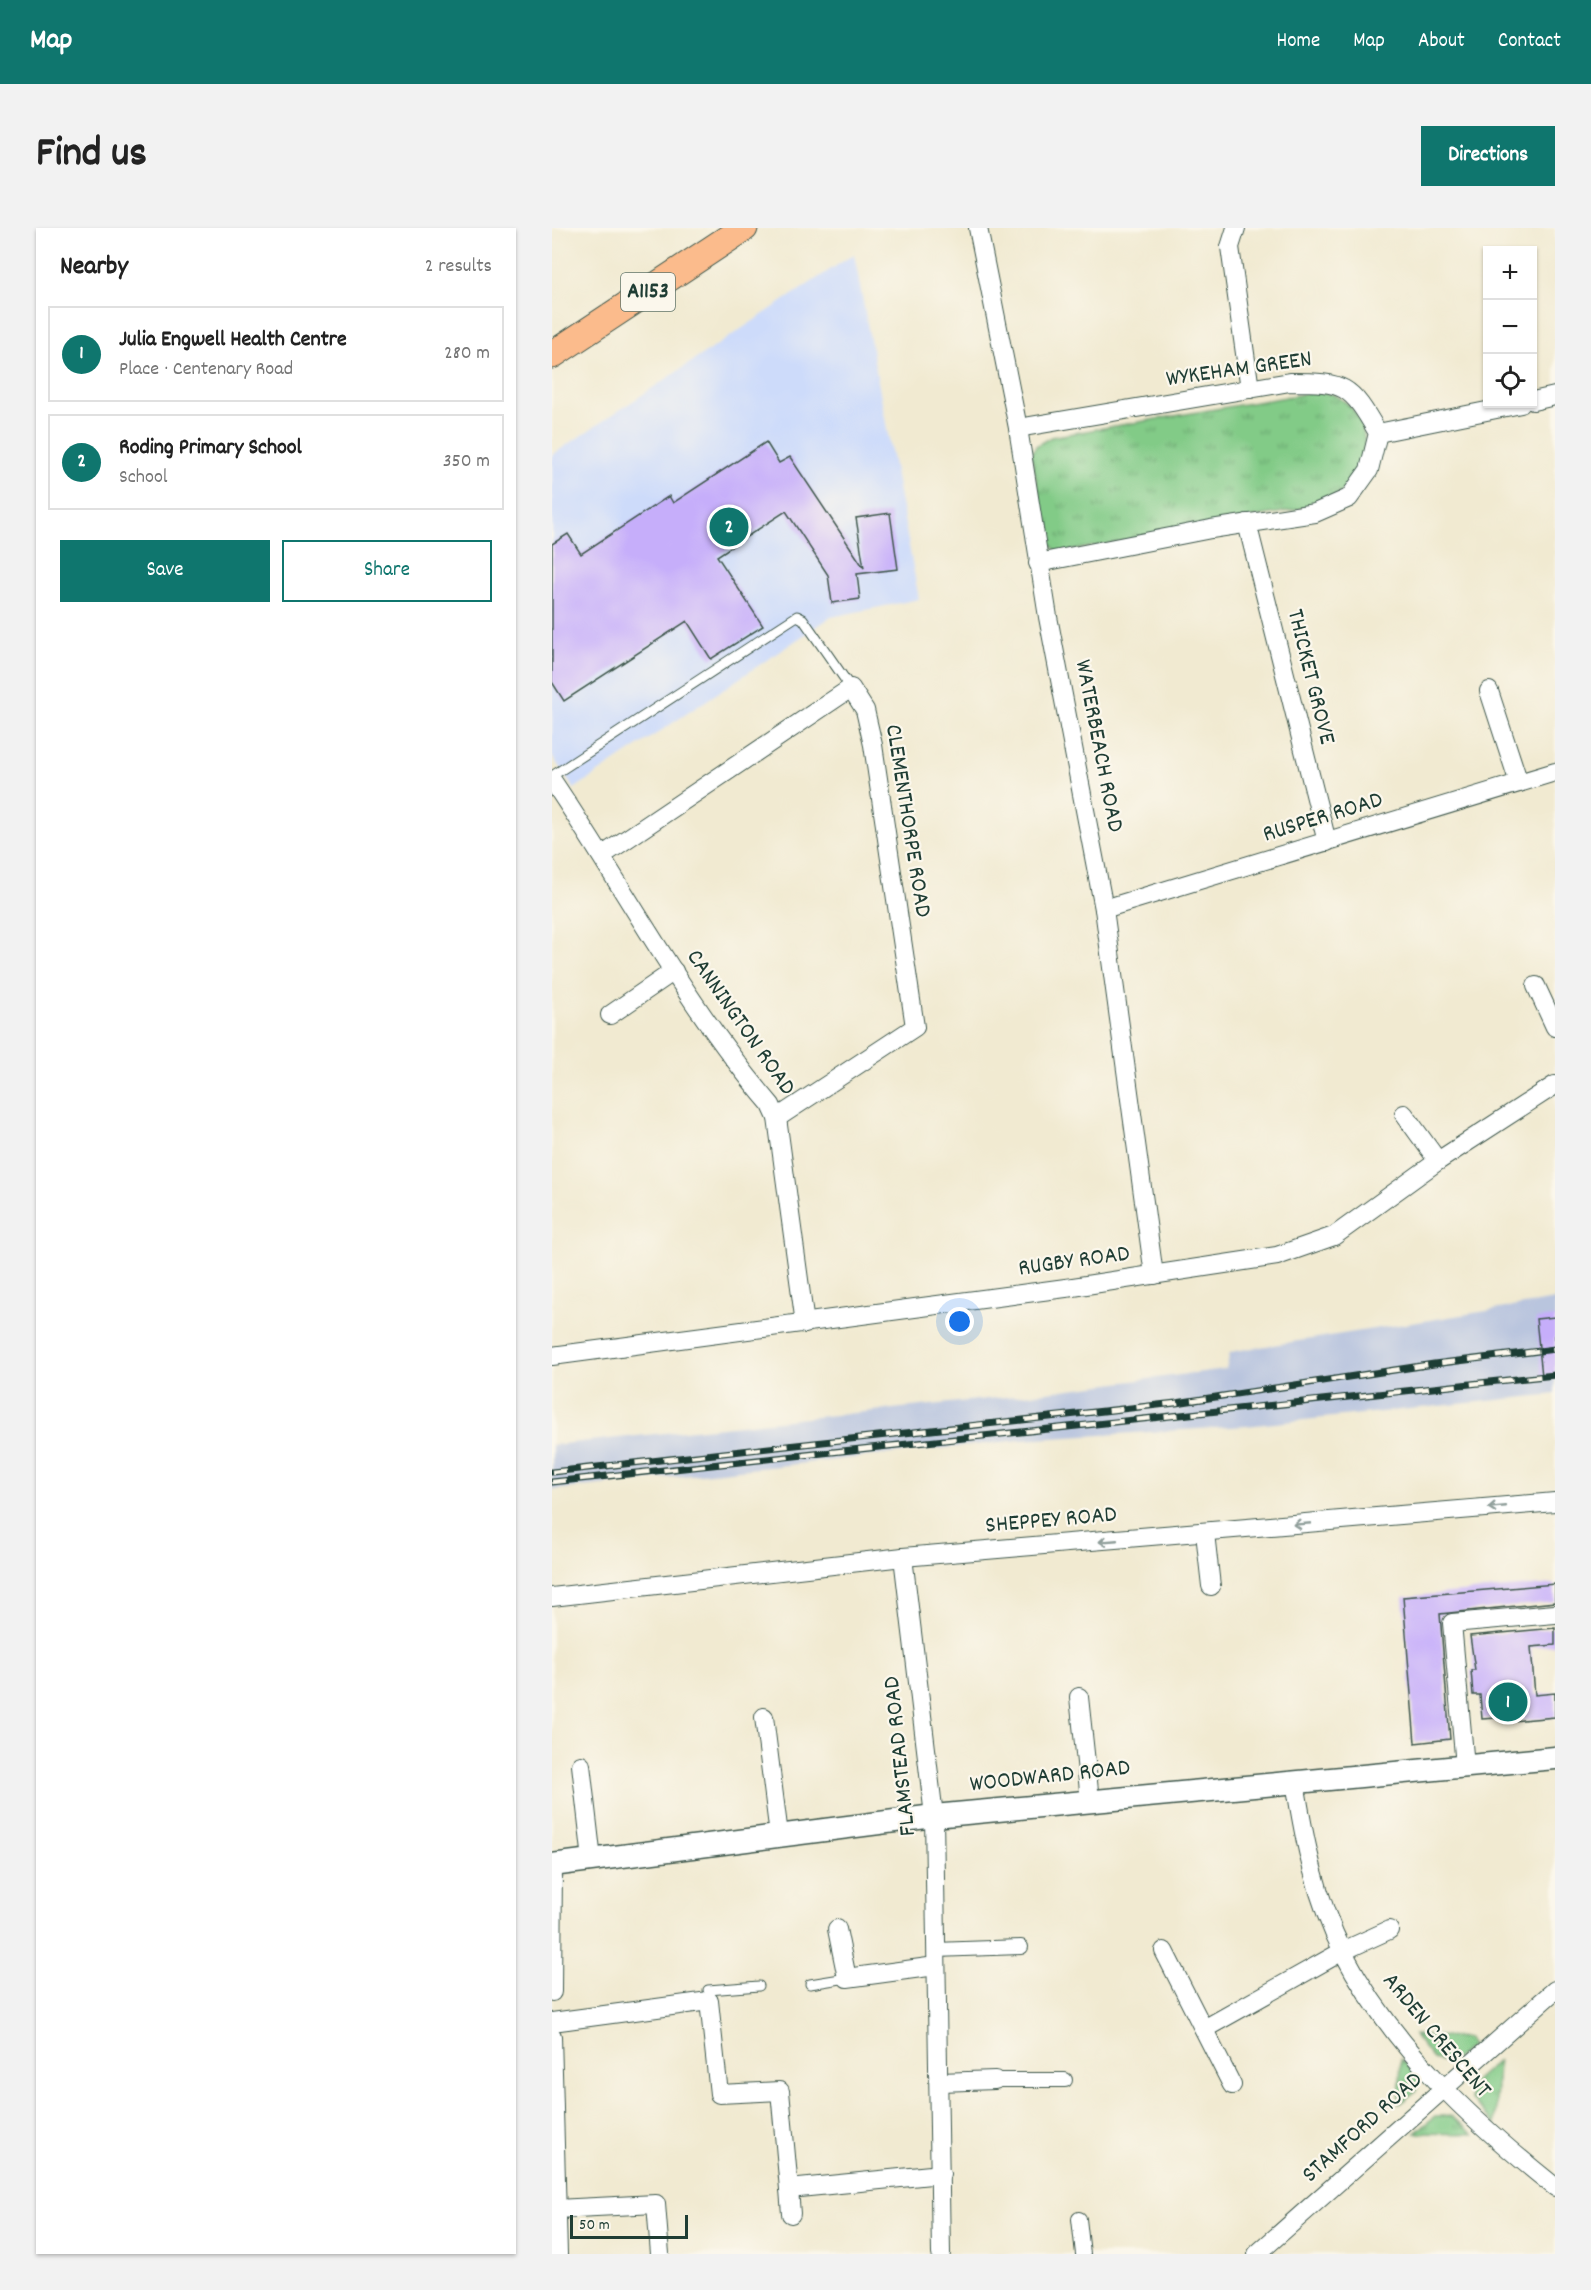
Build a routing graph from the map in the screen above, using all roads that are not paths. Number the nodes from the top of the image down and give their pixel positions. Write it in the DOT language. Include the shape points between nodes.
graph roads {
  1 [pos="744,228"];
  2 [pos="978,228"];
  3 [pos="1236,228"];
  4 [pos="552,355"];
  5 [pos="1250,389"];
  6 [pos="1555,396"];
  7 [pos="1537,400"];
  8 [pos="1501,408"];
  9 [pos="1018,428"];
  10 [pos="1377,433"];
  11 [pos="1247,523"];
  12 [pos="1038,563"];
  13 [pos="851,688"];
  14 [pos="1489,691"];
  15 [pos="1555,772"];
  16 [pos="552,778"];
  17 [pos="1519,783"];
  18 [pos="1327,842"];
  19 [pos="603,855"];
  20 [pos="1104,909"];
  21 [pos="674,971"];
  22 [pos="1536,986"];
  23 [pos="610,1015"];
  24 [pos="1555,1027"];
  25 [pos="1555,1085"];
  26 [pos="1404,1114"];
  27 [pos="777,1118"];
  28 [pos="1438,1161"];
  29 [pos="1155,1275"];
  30 [pos="805,1324"];
  31 [pos="552,1356"];
  32 [pos="1555,1502"];
  33 [pos="1205,1533"];
  34 [pos="903,1557"];
  35 [pos="1211,1586"];
  36 [pos="552,1597"];
  37 [pos="1555,1614"];
  38 [pos="1080,1697"];
  39 [pos="765,1717"];
  40 [pos="1555,1758"];
  41 [pos="581,1765"];
  42 [pos="1465,1766"];
  43 [pos="1295,1781"];
  44 [pos="1090,1800"];
  45 [pos="934,1816"];
  46 [pos="779,1835"];
  47 [pos="592,1860"];
  48 [pos="552,1865"];
  49 [pos="837,1929"];
  50 [pos="1389,1930"];
  51 [pos="1022,1947"];
  52 [pos="1164,1951"];
  53 [pos="1343,1952"];
  54 [pos="935,1958"];
  55 [pos="847,1978"];
  56 [pos="810,1984"];
  57 [pos="759,1986"];
  58 [pos="1555,1990"];
  59 [pos="552,1992"];
  60 [pos="708,1992"];
  61 [pos="552,2022"];
  62 [pos="1204,2029"];
  63 [pos="552,2036"];
  64 [pos="995,2080"];
  65 [pos="1065,2080"];
  66 [pos="940,2082"];
  67 [pos="1232,2085"];
  68 [pos="1445,2087"];
  69 [pos="553,2142"];
  70 [pos="941,2174"];
  71 [pos="1555,2187"];
  72 [pos="789,2189"];
  73 [pos="556,2210"];
  74 [pos="791,2214"];
  75 [pos="1080,2220"];
  76 [pos="558,2254"];
  77 [pos="660,2254"];
  78 [pos="941,2254"];
  79 [pos="1083,2254"];
  80 [pos="1257,2254"];
  1 -- 4 [label="main road, A1153"];
  2 -- 9 [label="street, WATERBEACH ROAD"];
  3 -- 5 [label="street" via="1230,247"];
  5 -- 9 [label="street, WYKEHAM GREEN"];
  5 -- 10 [label="street, WYKEHAM GREEN" via="1290,382 1332,382 1359,400"];
  6 -- 7 [label="street"];
  8 -- 10 [label="street"];
  9 -- 12 [label="street, WATERBEACH ROAD"];
  10 -- 11 [label="street" via="1369,470 1349,498 1315,513"];
  11 -- 12 [label="street"];
  11 -- 18 [label="street, THICKET GROVE"];
  12 -- 20 [label="street, WATERBEACH ROAD"];
  13 -- 16 [label="lane" via="797,616"];
  13 -- 19 [label="street"];
  13 -- 27 [label="street, CLEMENTHORPE ROAD" via="865,710 873,745 915,1026"];
  14 -- 17 [label="street"];
  15 -- 17 [label="street, RUSPER ROAD"];
  16 -- 19 [label="street, CANNINGTON ROAD"];
  17 -- 18 [label="street, RUSPER ROAD"];
  18 -- 20 [label="street, RUSPER ROAD"];
  19 -- 21 [label="street, CANNINGTON ROAD"];
  20 -- 29 [label="street, WATERBEACH ROAD"];
  21 -- 23 [label="street"];
  21 -- 27 [label="street, CANNINGTON ROAD"];
  22 -- 24 [label="street"];
  25 -- 28 [label="street, RUGBY ROAD"];
  26 -- 28 [label="street"];
  27 -- 30 [label="street, CANNINGTON ROAD"];
  28 -- 29 [label="street, RUGBY ROAD" via="1335,1236 1277,1257"];
  29 -- 30 [label="street, RUGBY ROAD"];
  30 -- 31 [label="street, RUGBY ROAD"];
  32 -- 33 [label="street, SHEPPEY ROAD, one-way"];
  33 -- 34 [label="street, SHEPPEY ROAD, one-way"];
  33 -- 35 [label="street"];
  34 -- 36 [label="street, SHEPPEY ROAD"];
  34 -- 45 [label="street, FLAMSTEAD ROAD"];
  37 -- 42 [label="street" via="1452,1623"];
  38 -- 44 [label="street"];
  39 -- 46 [label="street"];
  40 -- 42 [label="street, WOODWARD ROAD"];
  41 -- 47 [label="street"];
  42 -- 43 [label="street, WOODWARD ROAD"];
  43 -- 44 [label="street, WOODWARD ROAD"];
  43 -- 53 [label="street, ARDEN CRESCENT" via="1312,1870"];
  44 -- 45 [label="street, WOODWARD ROAD"];
  45 -- 46 [label="street, WOODWARD ROAD"];
  45 -- 54 [label="street, FLAMSTEAD ROAD"];
  46 -- 47 [label="street, WOODWARD ROAD"];
  47 -- 48 [label="street, WOODWARD ROAD"];
  48 -- 59 [label="street"];
  49 -- 55 [label="street"];
  50 -- 53 [label="street"];
  51 -- 54 [label="street"];
  52 -- 62 [label="street"];
  53 -- 62 [label="street"];
  53 -- 68 [label="street, ARDEN CRESCENT" via="1386,2020"];
  54 -- 55 [label="street"];
  54 -- 66 [label="street, FLAMSTEAD ROAD"];
  55 -- 56 [label="lane"];
  57 -- 60 [label="lane"];
  58 -- 68 [label="street, STAMFORD ROAD"];
  60 -- 61 [label="street"];
  60 -- 72 [label="street" via="719,2094 780,2091"];
  62 -- 67 [label="street"];
  63 -- 69 [label="street"];
  64 -- 65 [label="street"];
  64 -- 66 [label="street"];
  66 -- 70 [label="street, FLAMSTEAD ROAD"];
  68 -- 71 [label="street, ARDEN CRESCENT" via="1479,2125"];
  68 -- 80 [label="street, STAMFORD ROAD"];
  69 -- 73 [label="street"];
  70 -- 72 [label="street"];
  70 -- 78 [label="street, FLAMSTEAD ROAD"];
  72 -- 74 [label="street"];
  73 -- 76 [label="street"];
  73 -- 77 [label="street" via="656,2204"];
  75 -- 79 [label="street"];
}
